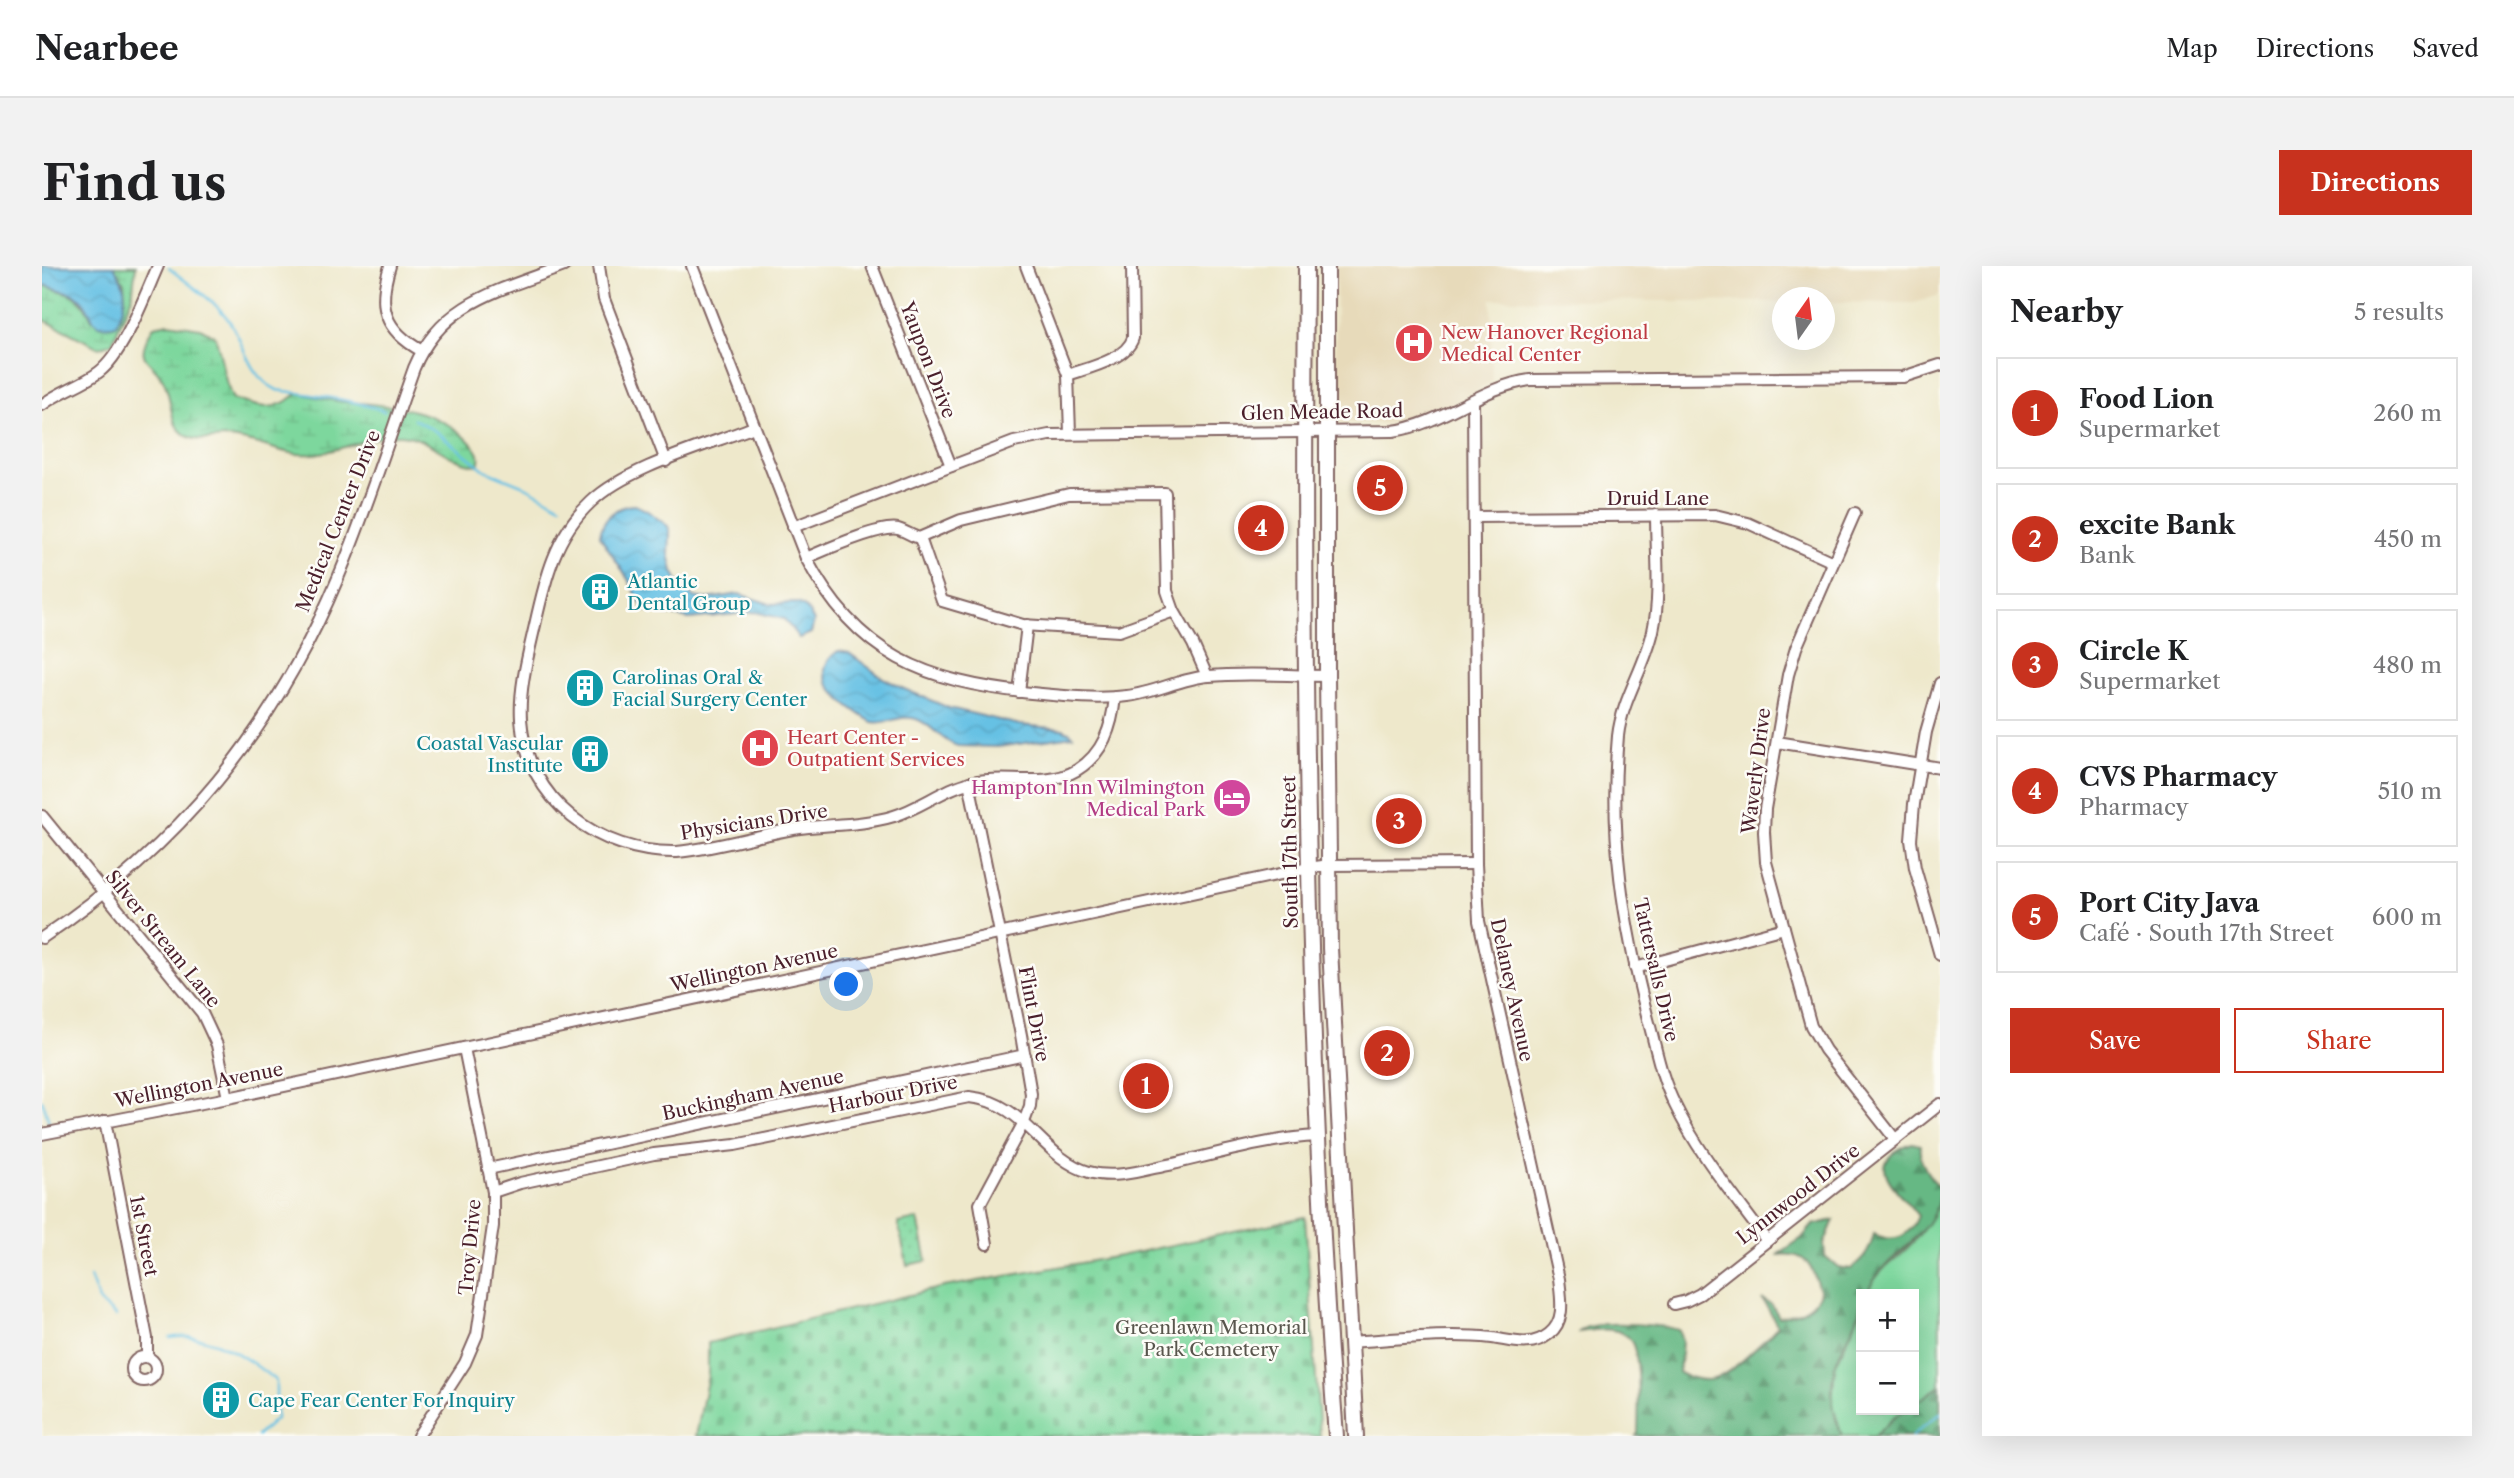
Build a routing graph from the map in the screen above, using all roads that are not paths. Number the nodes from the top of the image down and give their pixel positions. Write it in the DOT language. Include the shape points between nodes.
graph roads {
  1 [pos="158,266"];
  2 [pos="390,266"];
  3 [pos="564,266"];
  4 [pos="599,266"];
  5 [pos="692,266"];
  6 [pos="872,266"];
  7 [pos="1026,266"];
  8 [pos="1132,266"];
  9 [pos="1306,266"];
  10 [pos="1327,266"];
  11 [pos="422,351"];
  12 [pos="1940,365"];
  13 [pos="1068,375"];
  14 [pos="1473,400"];
  15 [pos="42,405"];
  16 [pos="754,427"];
  17 [pos="1306,430"];
  18 [pos="1327,430"];
  19 [pos="1070,433"];
  20 [pos="666,461"];
  21 [pos="951,466"];
  22 [pos="1855,513"];
  23 [pos="1656,515"];
  24 [pos="1474,517"];
  25 [pos="793,527"];
  26 [pos="920,538"];
  27 [pos="806,558"];
  28 [pos="1833,562"];
  29 [pos="1174,611"];
  30 [pos="1027,625"];
  31 [pos="1207,676"];
  32 [pos="1307,676"];
  33 [pos="1327,676"];
  34 [pos="1940,683"];
  35 [pos="1019,692"];
  36 [pos="1115,697"];
  37 [pos="1777,742"];
  38 [pos="1920,765"];
  39 [pos="1940,768"];
  40 [pos="969,782"];
  41 [pos="42,816"];
  42 [pos="1476,864"];
  43 [pos="1329,865"];
  44 [pos="1309,868"];
  45 [pos="104,894"];
  46 [pos="1784,928"];
  47 [pos="1000,933"];
  48 [pos="42,939"];
  49 [pos="1940,955"];
  50 [pos="1635,968"];
  51 [pos="464,1048"];
  52 [pos="1025,1055"];
  53 [pos="228,1098"];
  54 [pos="1940,1104"];
  55 [pos="104,1121"];
  56 [pos="1024,1122"];
  57 [pos="42,1134"];
  58 [pos="1319,1136"];
  59 [pos="1895,1139"];
  60 [pos="488,1169"];
  61 [pos="493,1192"];
  62 [pos="1767,1241"];
  63 [pos="987,1244"];
  64 [pos="1674,1304"];
  65 [pos="1351,1342"];
  66 [pos="147,1357"];
  67 [pos="418,1436"];
  68 [pos="1336,1436"];
  69 [pos="1356,1436"];
  1 -- 15 [label="street" via="108,364"];
  2 -- 11 [label="street" via="384,293 387,318 401,338"];
  3 -- 11 [label="street, Medical Center Drive" via="466,306 442,324"];
  4 -- 20 [label="street" via="604,299"];
  5 -- 16 [label="street"];
  6 -- 21 [label="street, Yaupon Drive"];
  7 -- 13 [label="street"];
  8 -- 13 [label="street" via="1131,345"];
  9 -- 17 [label="main road, South 17th Street"];
  10 -- 18 [label="main road, South 17th Street"];
  11 -- 45 [label="street, Medical Center Drive" via="339,578 282,690 204,799"];
  12 -- 14 [label="street, Glen Meade Road" via="1903,377 1530,380 1505,385"];
  13 -- 19 [label="street"];
  14 -- 18 [label="street, Glen Meade Road" via="1409,429"];
  14 -- 24 [label="street, Delaney Avenue"];
  16 -- 20 [label="street, Physicians Drive"];
  16 -- 25 [label="street"];
  17 -- 18 [label="street, Glen Meade Road"];
  17 -- 19 [label="street, Glen Meade Road"];
  17 -- 32 [label="main road, South 17th Street"];
  18 -- 33 [label="main road, South 17th Street"];
  19 -- 21 [label="street, Glen Meade Road" via="1014,442"];
  20 -- 40 [label="street, Physicians Drive" via="627,477 591,502 562,539 545,580 523,679 521,720 536,775 564,811 596,835 626,847 677,852 794,829 884,819"];
  21 -- 25 [label="street, Glen Meade Road"];
  22 -- 28 [label="street, Waverly Drive"];
  23 -- 24 [label="street, Druid Lane"];
  23 -- 28 [label="street, Druid Lane" via="1729,517"];
  23 -- 50 [label="street, Tattersalls Drive" via="1656,611 1648,648 1621,717 1614,801 1619,882"];
  24 -- 42 [label="street, Delaney Avenue"];
  25 -- 27 [label="street"];
  26 -- 27 [label="street" via="890,529"];
  26 -- 29 [label="street" via="961,520 1069,494 1165,494 1167,591"];
  26 -- 30 [label="street" via="942,601"];
  27 -- 35 [label="street" via="838,610 893,656 955,681"];
  28 -- 37 [label="street, Waverly Drive" via="1790,666"];
  29 -- 30 [label="street" via="1119,631"];
  29 -- 31 [label="street"];
  30 -- 35 [label="street"];
  31 -- 32 [label="street"];
  31 -- 36 [label="street"];
  32 -- 33 [label="street"];
  32 -- 44 [label="main road, South 17th Street"];
  33 -- 43 [label="main road, South 17th Street"];
  34 -- 38 [label="street"];
  35 -- 36 [label="street"];
  36 -- 40 [label="street, Physicians Drive" via="1105,740 1077,770 1058,778"];
  37 -- 38 [label="street"];
  37 -- 46 [label="street, Waverly Drive" via="1765,809 1764,846"];
  38 -- 39 [label="street"];
  38 -- 49 [label="street" via="1911,825 1912,853"];
  40 -- 47 [label="street, Flint Drive"];
  41 -- 45 [label="street, Silver Stream Lane"];
  42 -- 43 [label="street, Wellington Avenue"];
  42 -- 65 [label="street, Delaney Avenue" via="1482,944 1559,1279 1562,1310 1550,1334 1533,1344 1439,1336"];
  43 -- 44 [label="street, Wellington Avenue"];
  43 -- 65 [label="main road, South 17th Street"];
  44 -- 47 [label="street, Wellington Avenue"];
  44 -- 58 [label="main road, South 17th Street"];
  45 -- 48 [label="street, Medical Center Drive"];
  45 -- 53 [label="street, Silver Stream Lane" via="206,1020 217,1045"];
  46 -- 50 [label="street"];
  46 -- 59 [label="street, Waverly Drive" via="1817,1039"];
  47 -- 51 [label="street, Wellington Avenue"];
  47 -- 52 [label="street, Flint Drive"];
  50 -- 62 [label="street, Tattersalls Drive" via="1675,1106"];
  51 -- 53 [label="street, Wellington Avenue"];
  51 -- 60 [label="street, Troy Drive"];
  52 -- 56 [label="street, Flint Drive" via="1031,1094"];
  52 -- 60 [label="street, Buckingham Avenue"];
  53 -- 55 [label="street, Wellington Avenue"];
  54 -- 59 [label="street, Lynnwood Drive"];
  55 -- 57 [label="street, Wellington Avenue"];
  55 -- 66 [label="street, 1st Street"];
  56 -- 58 [label="street, Harbour Drive" via="1063,1158 1079,1168 1107,1175"];
  56 -- 61 [label="street, Harbour Drive" via="1003,1106 970,1097 745,1143 654,1154"];
  56 -- 63 [label="street, Flint Drive" via="980,1204"];
  58 -- 68 [label="main road, South 17th Street"];
  59 -- 62 [label="street, Lynnwood Drive"];
  60 -- 61 [label="street, Troy Drive"];
  61 -- 67 [label="street, Troy Drive" via="493,1226 477,1335 455,1380"];
  62 -- 64 [label="street, Lynnwood Drive" via="1700,1294"];
  65 -- 69 [label="main road, South 17th Street"];
}
